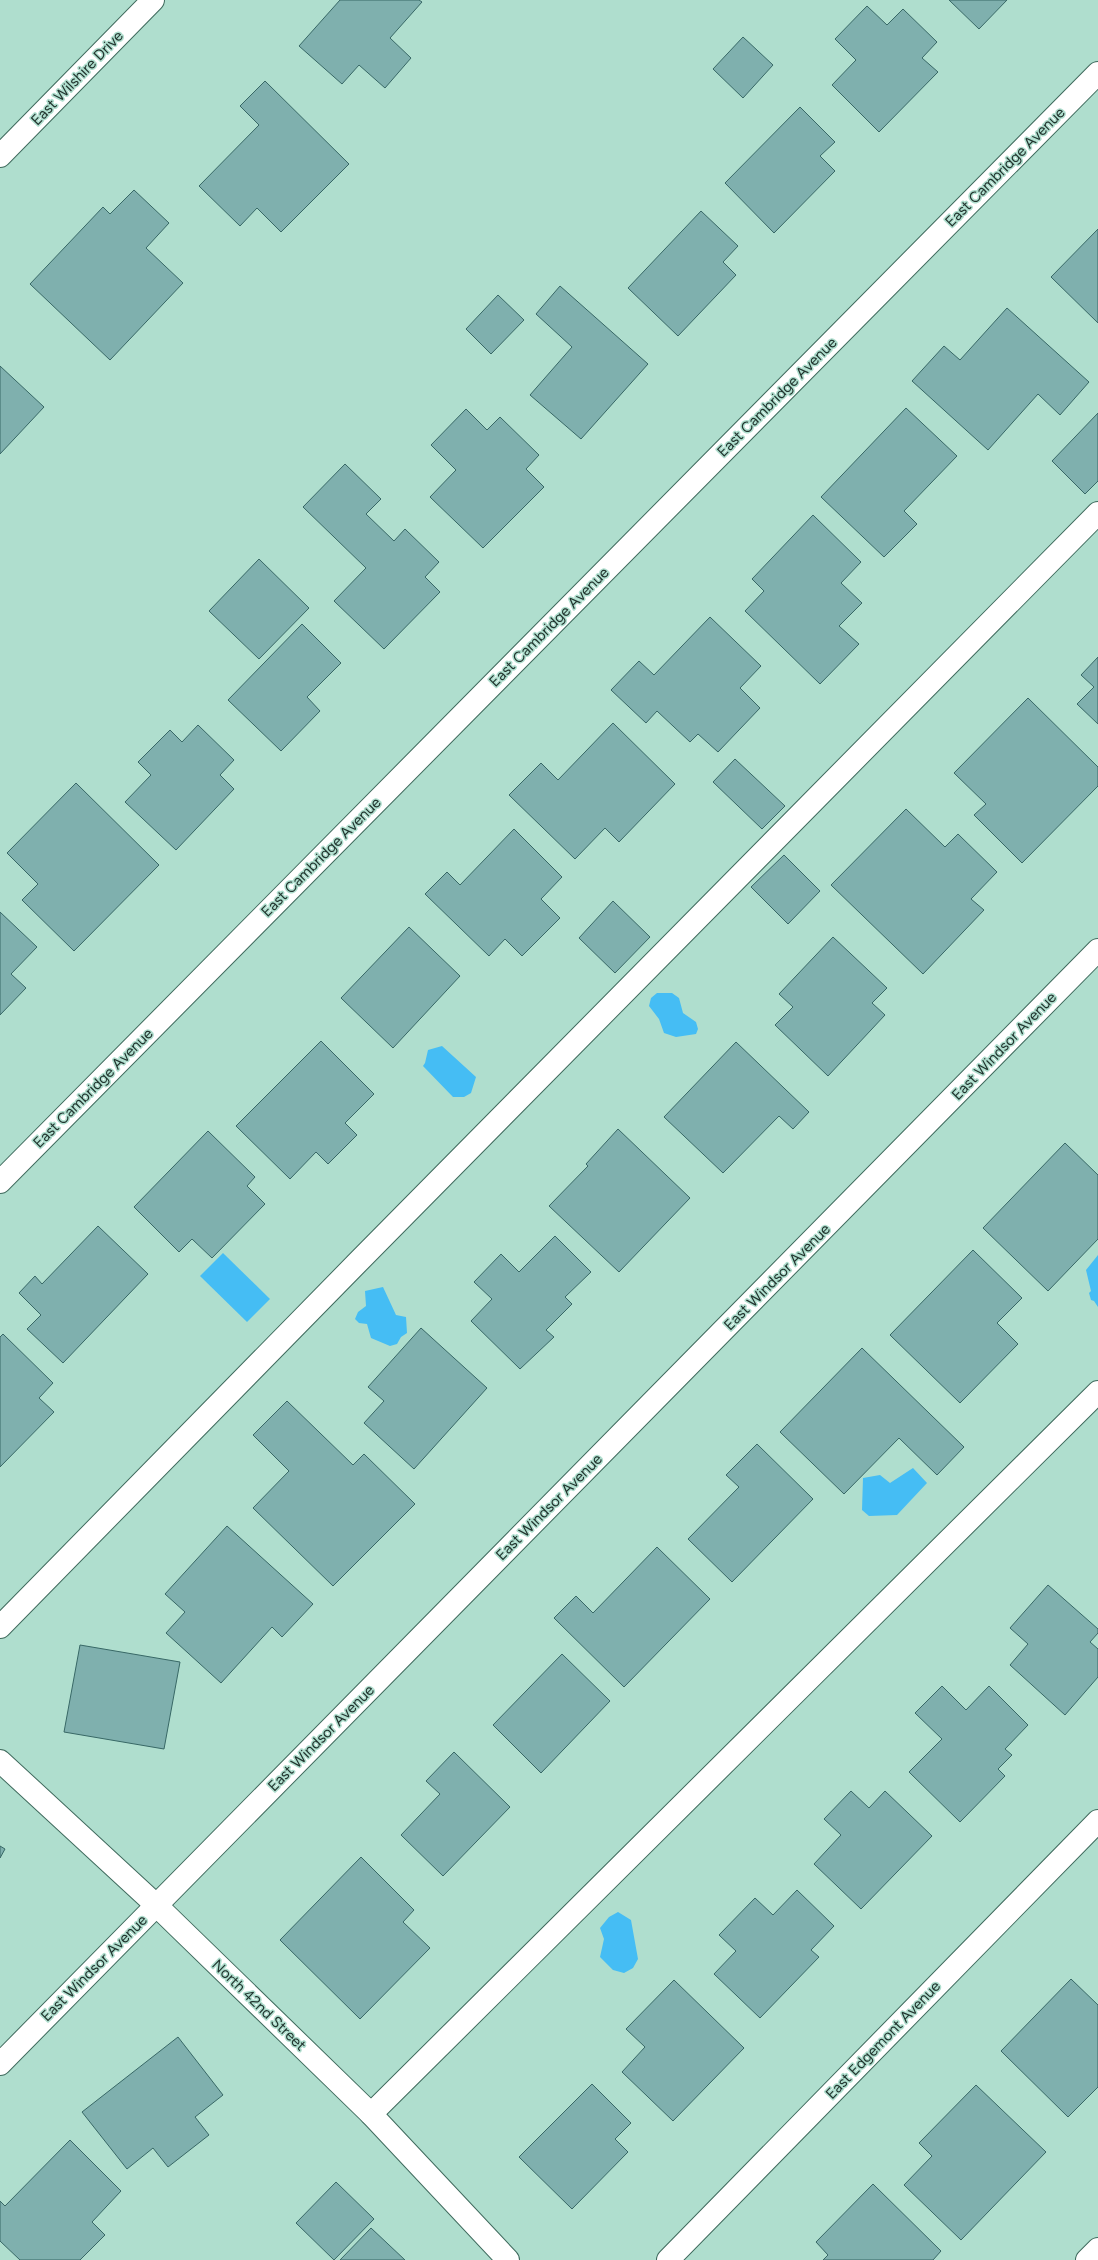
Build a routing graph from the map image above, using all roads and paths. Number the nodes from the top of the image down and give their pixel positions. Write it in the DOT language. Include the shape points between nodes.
graph roads {
  1 [pos="153,0"];
  2 [pos="1098,73"];
  3 [pos="0,156"];
  4 [pos="1098,513"];
  5 [pos="1098,950"];
  6 [pos="0,1182"];
  7 [pos="1098,1392"];
  8 [pos="0,1627"];
  9 [pos="0,1761"];
  10 [pos="1098,1821"];
  11 [pos="156,1905"];
  12 [pos="0,2064"];
  13 [pos="370,2114"];
  14 [pos="1098,2250"];
  15 [pos="508,2260"];
  16 [pos="668,2260"];
  17 [pos="1087,2260"];
  1 -- 3 [label="street, East Wilshire Drive"];
  2 -- 6 [label="street, East Cambridge Avenue"];
  4 -- 8 [label="street"];
  5 -- 11 [label="street, East Windsor Avenue"];
  7 -- 13 [label="street"];
  9 -- 11 [label="street, North 42nd Street"];
  10 -- 16 [label="street, East Edgemont Avenue"];
  11 -- 12 [label="street, East Windsor Avenue"];
  11 -- 13 [label="street, North 42nd Street"];
  13 -- 15 [label="street, North 42nd Street"];
  14 -- 17 [label="street"];
}
